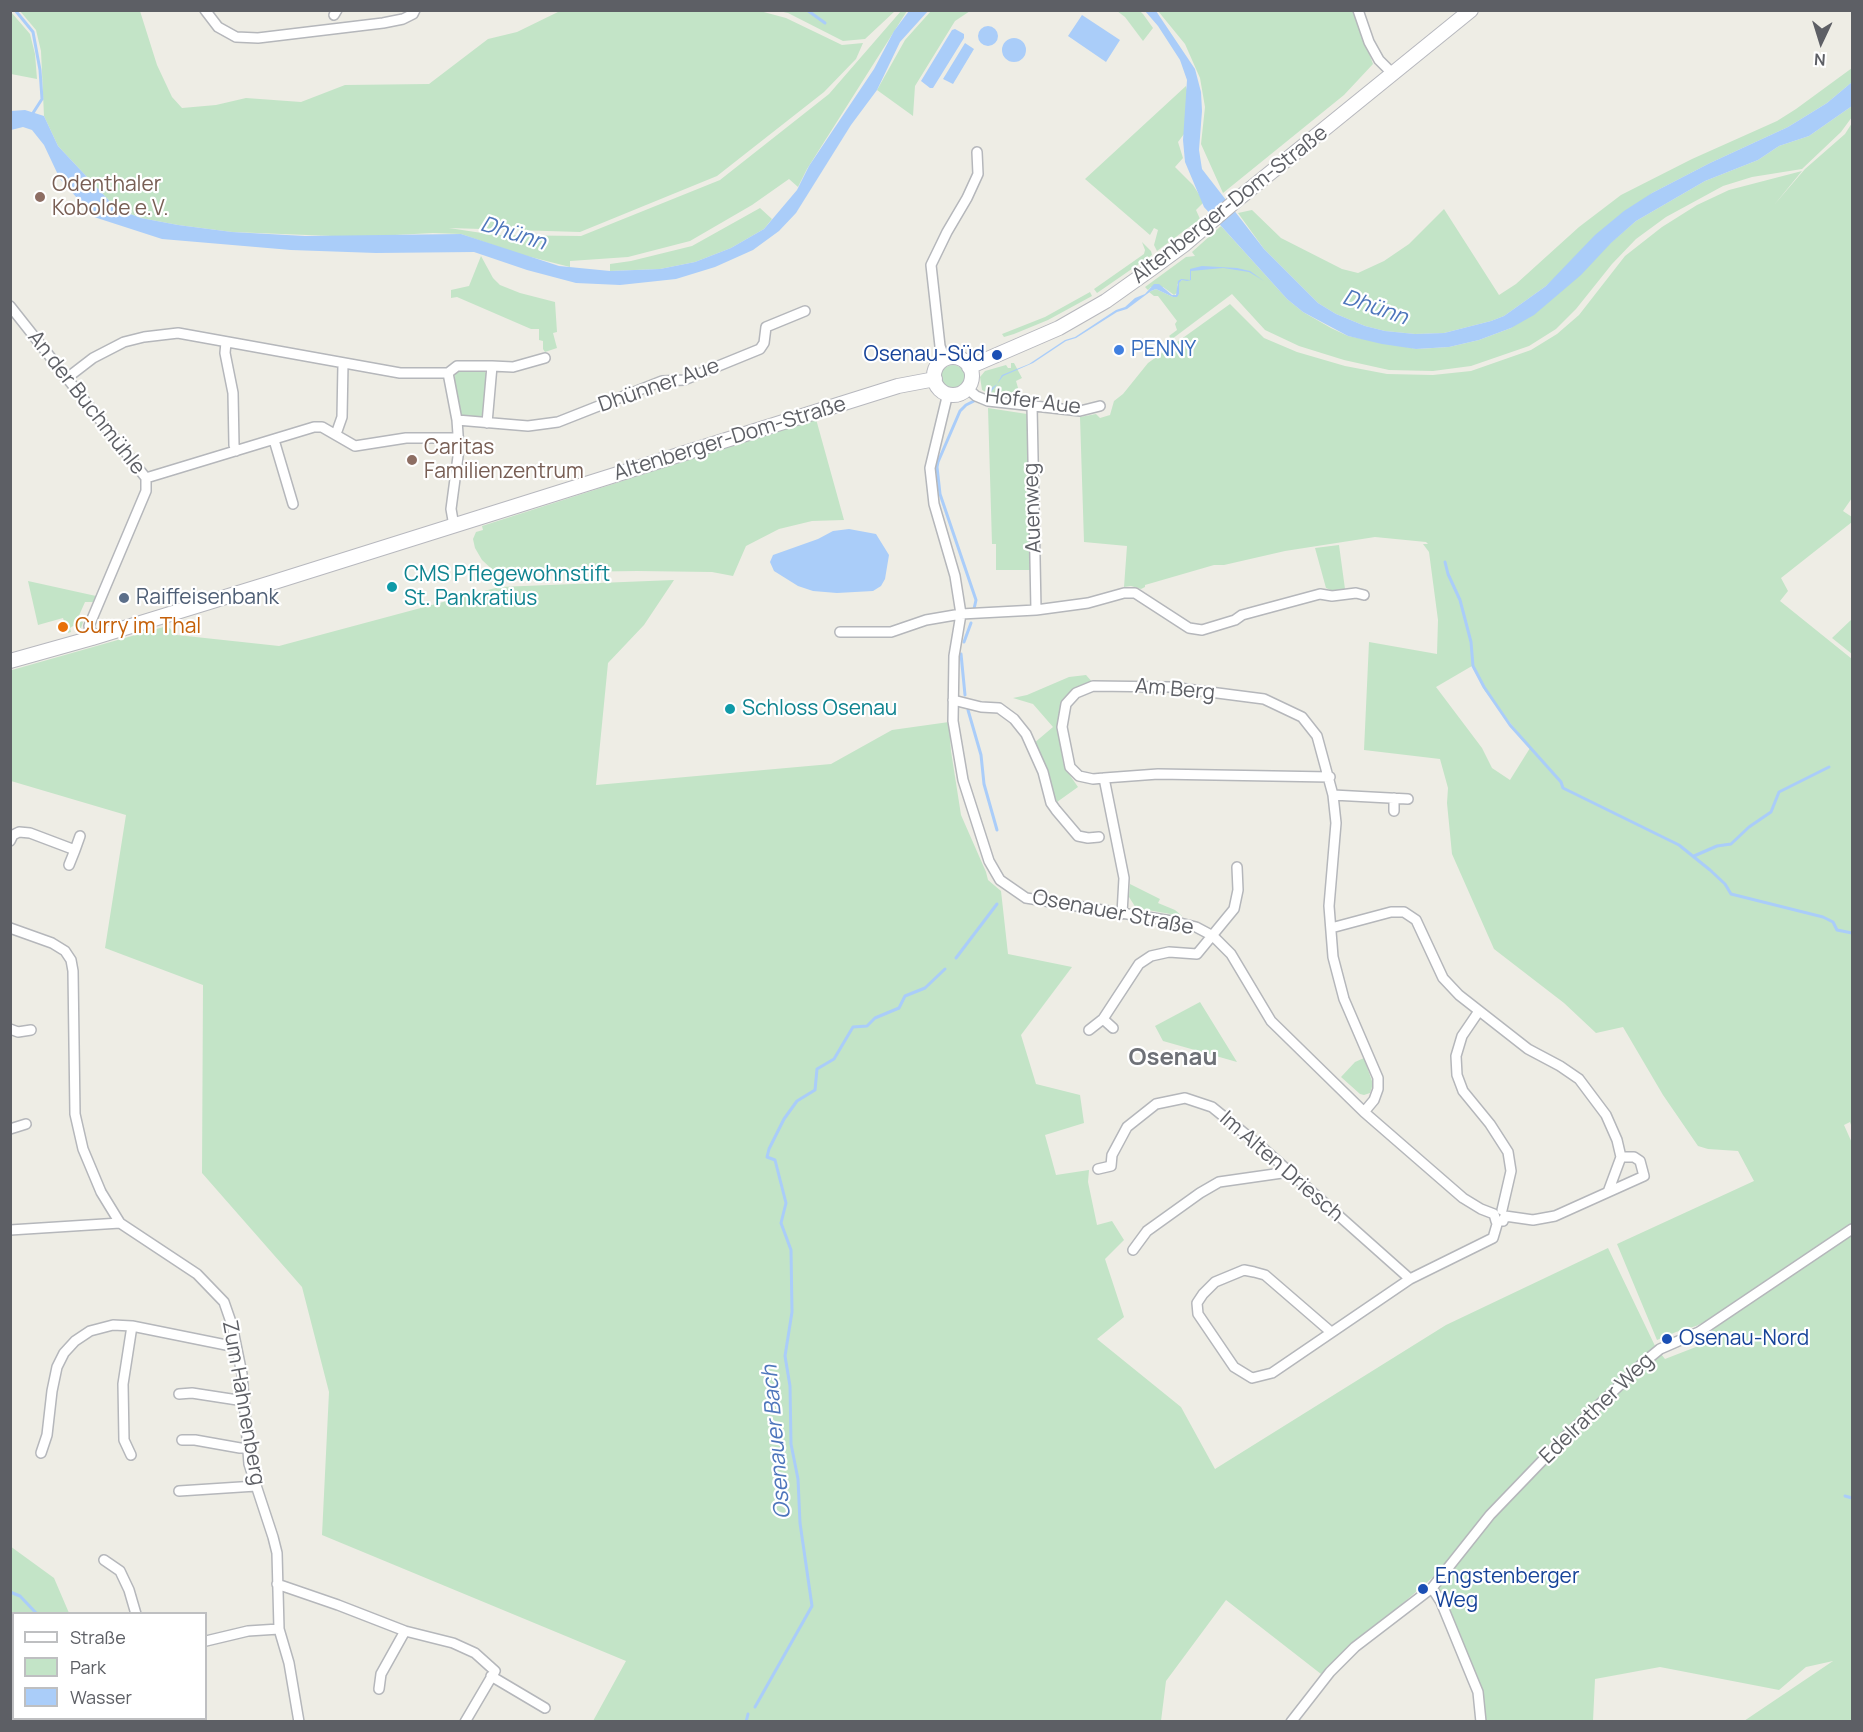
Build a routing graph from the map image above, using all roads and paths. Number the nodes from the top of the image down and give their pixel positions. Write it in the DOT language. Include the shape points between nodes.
graph roads {
  1 [pos="205,10"];
  2 [pos="415,10"];
  3 [pos="1358,10"];
  4 [pos="1471,10"];
  5 [pos="1393,74"];
  6 [pos="977,152"];
  7 [pos="10,306"];
  8 [pos="805,311"];
  9 [pos="226,342"];
  10 [pos="545,358"];
  11 [pos="945,359"];
  12 [pos="343,364"];
  13 [pos="492,366"];
  14 [pos="969,367"];
  15 [pos="448,373"];
  16 [pos="67,378"];
  17 [pos="935,379"];
  18 [pos="968,389"];
  19 [pos="948,393"];
  20 [pos="1032,406"];
  21 [pos="1100,406"];
  22 [pos="457,420"];
  23 [pos="487,423"];
  24 [pos="336,434"];
  25 [pos="458,438"];
  26 [pos="273,440"];
  27 [pos="236,451"];
  28 [pos="146,478"];
  29 [pos="293,504"];
  30 [pos="454,526"];
  31 [pos="1365,595"];
  32 [pos="1036,610"];
  33 [pos="961,614"];
  34 [pos="840,632"];
  35 [pos="92,638"];
  36 [pos="10,661"];
  37 [pos="953,700"];
  38 [pos="1330,777"];
  39 [pos="1104,778"];
  40 [pos="1333,795"];
  41 [pos="1394,798"];
  42 [pos="1408,799"];
  43 [pos="1394,811"];
  44 [pos="80,836"];
  45 [pos="1078,836"];
  46 [pos="1099,837"];
  47 [pos="10,842"];
  48 [pos="1069,844"];
  49 [pos="75,850"];
  50 [pos="69,865"];
  51 [pos="1237,867"];
  52 [pos="1122,914"];
  53 [pos="10,928"];
  54 [pos="1331,928"];
  55 [pos="1213,936"];
  56 [pos="1479,1011"];
  57 [pos="1103,1019"];
  58 [pos="1113,1028"];
  59 [pos="10,1029"];
  60 [pos="31,1030"];
  61 [pos="1089,1030"];
  62 [pos="1364,1112"];
  63 [pos="26,1124"];
  64 [pos="10,1129"];
  65 [pos="1621,1157"];
  66 [pos="1098,1170"];
  67 [pos="1289,1172"];
  68 [pos="1608,1192"];
  69 [pos="1500,1215"];
  70 [pos="120,1223"];
  71 [pos="1852,1229"];
  72 [pos="10,1230"];
  73 [pos="1133,1250"];
  74 [pos="1410,1279"];
  75 [pos="132,1326"];
  76 [pos="1330,1332"];
  77 [pos="236,1347"];
  78 [pos="179,1394"];
  79 [pos="244,1401"];
  80 [pos="182,1440"];
  81 [pos="247,1448"];
  82 [pos="41,1453"];
  83 [pos="131,1455"];
  84 [pos="256,1486"];
  85 [pos="179,1491"];
  86 [pos="104,1560"];
  87 [pos="277,1584"];
  88 [pos="1432,1588"];
  89 [pos="135,1612"];
  90 [pos="279,1629"];
  91 [pos="405,1631"];
  92 [pos="207,1641"];
  93 [pos="491,1676"];
  94 [pos="379,1689"];
  95 [pos="545,1708"];
  96 [pos="299,1722"];
  97 [pos="465,1722"];
  98 [pos="1291,1722"];
  99 [pos="1481,1722"];
  1 -- 2 [label="street" via="218,27 236,38 383,23 403,19"];
  3 -- 5 [label="street" via="1374,51"];
  4 -- 5 [label="main road, Altenberger-Dom-Straße"];
  5 -- 14 [label="main road, Altenberger-Dom-Straße" via="1151,269 1059,328"];
  6 -- 11 [label="street" via="978,174 931,265 940,346"];
  7 -- 16 [label="street, An der Buchmühle"];
  8 -- 23 [label="street, Dhünner Aue" via="766,327 760,349 684,380 662,381 558,422 528,426"];
  9 -- 12 [label="street"];
  9 -- 16 [label="street" via="178,333 144,337 107,350"];
  9 -- 27 [label="street"];
  10 -- 13 [label="street" via="513,367"];
  11 -- 14 [label="main road" via="958,358"];
  11 -- 17 [label="main road" via="936,368"];
  12 -- 15 [label="street" via="400,373"];
  12 -- 24 [label="street" via="342,417"];
  13 -- 15 [label="street" via="457,366"];
  13 -- 23 [label="street"];
  14 -- 18 [label="main road" via="972,376"];
  15 -- 22 [label="street"];
  16 -- 28 [label="street, An der Buchmühle"];
  17 -- 19 [label="main road"];
  17 -- 30 [label="main road, Altenberger-Dom-Straße" via="898,386"];
  18 -- 19 [label="main road" via="959,394"];
  18 -- 20 [label="street, Hofer Aue" via="988,401"];
  19 -- 33 [label="street, Osenauer Straße" via="930,468 934,504 956,576"];
  20 -- 21 [label="street, Hofer Aue" via="1080,411"];
  20 -- 32 [label="street, Auenweg"];
  22 -- 23 [label="street, Dhünner Aue"];
  22 -- 25 [label="street"];
  24 -- 25 [label="street" via="355,446 406,438"];
  24 -- 26 [label="street" via="314,427"];
  25 -- 30 [label="street" via="451,509"];
  26 -- 27 [label="street"];
  26 -- 29 [label="street"];
  27 -- 28 [label="street"];
  28 -- 35 [label="street, An der Buchmühle" via="146,490 89,626"];
  30 -- 35 [label="main road, Altenberger-Dom-Straße"];
  31 -- 32 [label="street" via="1320,594 1195,630 1135,593"];
  32 -- 33 [label="street"];
  33 -- 34 [label="street" via="891,632"];
  33 -- 37 [label="street, Osenauer Straße" via="954,656"];
  35 -- 36 [label="main road, Altenberger-Dom-Straße"];
  37 -- 45 [label="street" via="999,708 1014,719 1026,734 1043,772 1051,803"];
  37 -- 52 [label="street, Osenauer Straße" via="963,780 989,861 1000,880 1026,898"];
  38 -- 39 [label="street, Am Berg" via="1158,774"];
  38 -- 39 [label="street, Am Berg" via="1317,736 1302,717 1264,699 1170,687 1094,686 1076,693 1066,704 1062,728 1070,767 1079,776"];
  38 -- 40 [label="street, Am Berg"];
  39 -- 52 [label="street" via="1124,878"];
  40 -- 41 [label="street"];
  40 -- 54 [label="street, Am Berg" via="1336,823 1329,906"];
  41 -- 42 [label="street"];
  41 -- 43 [label="street"];
  44 -- 49 [label="street"];
  45 -- 46 [label="street"];
  45 -- 48 [label="street"];
  47 -- 49 [label="street" via="19,831"];
  49 -- 50 [label="street"];
  51 -- 55 [label="street" via="1234,909"];
  52 -- 55 [label="street, Osenauer Straße" via="1172,921"];
  53 -- 70 [label="street, Zum Hahnenberg" via="52,943 71,960 75,1114 93,1174"];
  54 -- 56 [label="street" via="1404,912 1416,920 1443,978"];
  54 -- 62 [label="street, Am Berg" via="1333,957 1344,999 1378,1078 1374,1100"];
  55 -- 57 [label="street" via="1197,954 1169,952 1139,964"];
  55 -- 62 [label="street, Osenauer Straße" via="1231,954 1271,1022"];
  56 -- 65 [label="street" via="1528,1049 1579,1079 1605,1115"];
  56 -- 69 [label="street" via="1462,1036 1456,1056 1457,1075 1463,1090 1508,1152 1510,1171"];
  57 -- 58 [label="street"];
  57 -- 61 [label="street"];
  59 -- 60 [label="street"];
  62 -- 69 [label="street, Osenauer Straße" via="1464,1198"];
  63 -- 64 [label="street"];
  65 -- 68 [label="street"];
  65 -- 68 [label="street, Osenauer Straße" via="1640,1161 1644,1176"];
  66 -- 67 [label="street, Im Alten Driesch" via="1111,1166 1112,1155 1127,1127 1141,1115 1156,1104 1185,1098 1212,1107"];
  67 -- 73 [label="street" via="1219,1182 1147,1231"];
  67 -- 74 [label="street, Im Alten Driesch"];
  68 -- 69 [label="street, Osenauer Straße" via="1555,1216 1533,1220"];
  69 -- 74 [label="street" via="1492,1238"];
  70 -- 72 [label="street"];
  70 -- 77 [label="street, Zum Hahnenberg" via="197,1274 224,1302"];
  71 -- 88 [label="street, Edelrather Weg" via="1699,1332 1660,1349 1643,1363 1490,1515"];
  74 -- 76 [label="street"];
  75 -- 77 [label="street"];
  75 -- 82 [label="street" via="113,1325 90,1331 64,1353 54,1379"];
  75 -- 83 [label="street" via="123,1384 124,1440"];
  76 -- 76 [label="street" via="1272,1373 1252,1378 1234,1367 1198,1314 1197,1303 1215,1282 1244,1270 1254,1272 1265,1275"];
  77 -- 79 [label="street, Zum Hahnenberg"];
  78 -- 79 [label="street"];
  79 -- 81 [label="street, Zum Hahnenberg"];
  80 -- 81 [label="street"];
  81 -- 84 [label="street, Zum Hahnenberg"];
  84 -- 85 [label="street"];
  84 -- 87 [label="street, Zum Hahnenberg" via="277,1553"];
  86 -- 89 [label="street" via="120,1571"];
  87 -- 90 [label="street, Zum Hahnenberg"];
  87 -- 91 [label="street"];
  88 -- 98 [label="street, Edelrather Weg" via="1355,1647"];
  88 -- 99 [label="street" via="1478,1692"];
  90 -- 92 [label="street" via="248,1631"];
  90 -- 96 [label="street, Zum Hahnenberg"];
  91 -- 93 [label="street" via="475,1653 495,1671"];
  91 -- 94 [label="street" via="381,1674"];
  93 -- 95 [label="street"];
  93 -- 97 [label="street"];
}
